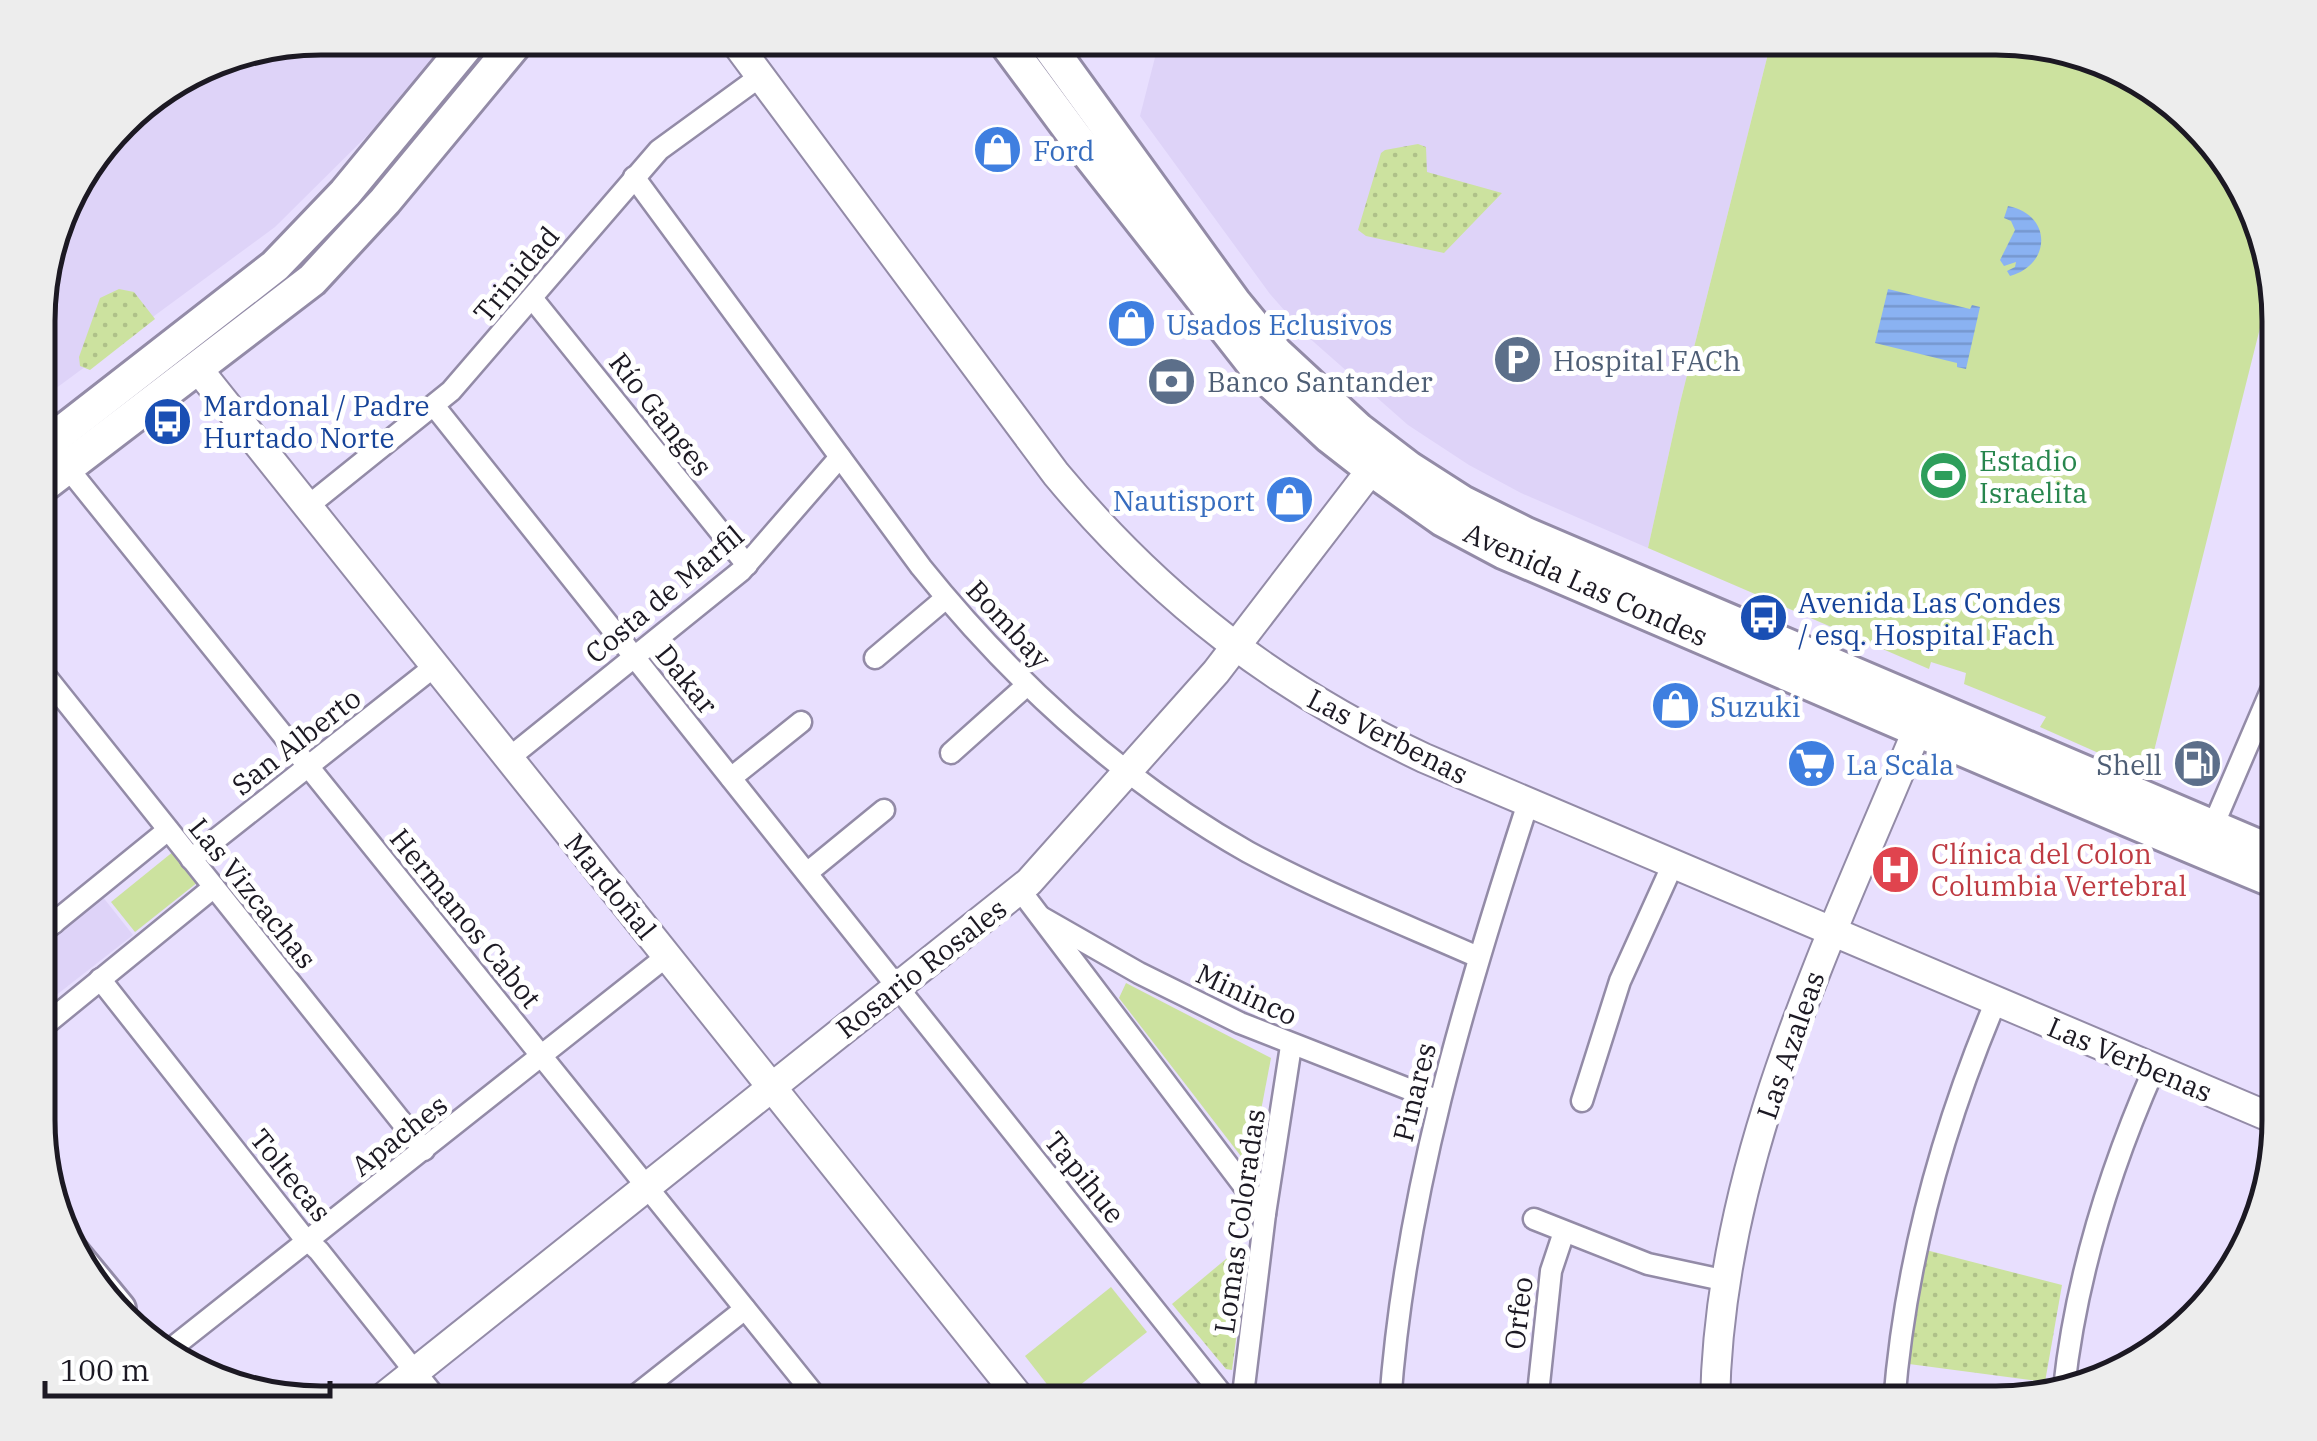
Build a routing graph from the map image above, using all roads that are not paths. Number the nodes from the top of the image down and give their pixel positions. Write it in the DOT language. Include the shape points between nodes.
graph roads {
  1 [pos="458,56"];
  2 [pos="505,56"];
  3 [pos="746,56"];
  4 [pos="1015,56"];
  5 [pos="1056,56"];
  6 [pos="762,76"];
  7 [pos="434,86"];
  8 [pos="440,136"];
  9 [pos="634,177"];
  10 [pos="532,298"];
  11 [pos="198,369"];
  12 [pos="435,407"];
  13 [pos="55,456"];
  14 [pos="55,457"];
  15 [pos="840,457"];
  16 [pos="55,460"];
  17 [pos="1378,460"];
  18 [pos="308,506"];
  19 [pos="747,565"];
  20 [pos="946,598"];
  21 [pos="1234,648"];
  22 [pos="634,657"];
  23 [pos="875,658"];
  24 [pos="436,666"];
  25 [pos="1027,685"];
  26 [pos="55,688"];
  27 [pos="2261,714"];
  28 [pos="1923,716"];
  29 [pos="802,722"];
  30 [pos="951,753"];
  31 [pos="508,758"];
  32 [pos="308,766"];
  33 [pos="1128,772"];
  34 [pos="731,778"];
  35 [pos="1528,803"];
  36 [pos="884,810"];
  37 [pos="2213,826"];
  38 [pos="168,830"];
  39 [pos="2261,847"];
  40 [pos="191,859"];
  41 [pos="1672,864"];
  42 [pos="807,873"];
  43 [pos="2261,876"];
  44 [pos="214,887"];
  45 [pos="1020,890"];
  46 [pos="1041,917"];
  47 [pos="55,922"];
  48 [pos="1832,931"];
  49 [pos="667,956"];
  50 [pos="1478,957"];
  51 [pos="100,979"];
  52 [pos="896,986"];
  53 [pos="1996,1002"];
  54 [pos="55,1016"];
  55 [pos="1291,1046"];
  56 [pos="542,1056"];
  57 [pos="2154,1069"];
  58 [pos="771,1086"];
  59 [pos="1439,1101"];
  60 [pos="1582,1101"];
  61 [pos="2261,1114"];
  62 [pos="424,1150"];
  63 [pos="646,1187"];
  64 [pos="1265,1214"];
  65 [pos="1534,1219"];
  66 [pos="1564,1232"];
  67 [pos="308,1242"];
  68 [pos="1728,1282"];
  69 [pos="745,1308"];
  70 [pos="178,1344"];
  71 [pos="414,1372"];
  72 [pos="2065,1377"];
  73 [pos="1215,1385"];
  74 [pos="1244,1385"];
  75 [pos="1392,1385"];
  76 [pos="1539,1385"];
  77 [pos="1717,1385"];
  78 [pos="1896,1385"];
  79 [pos="397,1386"];
  80 [pos="425,1386"];
  81 [pos="649,1386"];
  82 [pos="806,1386"];
  83 [pos="1010,1386"];
  1 -- 7 [label="main road"];
  2 -- 8 [label="main road"];
  3 -- 6 [label="street, Las Verbenas"];
  4 -- 17 [label="main road, Avenida Las Condes" via="1236,344 1292,402"];
  5 -- 17 [label="main road, Avenida Las Condes" via="1254,328"];
  6 -- 9 [label="street, Trinidad" via="676,136"];
  6 -- 21 [label="street, Las Verbenas" via="1056,474 1148,575"];
  7 -- 8 [label="main road" via="442,106"];
  7 -- 13 [label="main road" via="267,273"];
  8 -- 11 [label="main road" via="312,280"];
  9 -- 10 [label="street, Trinidad"];
  9 -- 15 [label="street, Bombay"];
  10 -- 12 [label="street, Trinidad"];
  10 -- 19 [label="street, Río Ganges"];
  11 -- 14 [label="main road"];
  11 -- 18 [label="street, Mardoñal"];
  12 -- 18 [label="street, Trinidad"];
  12 -- 22 [label="street, Dakar"];
  15 -- 19 [label="street, Costa de Marfil"];
  15 -- 20 [label="street, Bombay"];
  16 -- 32 [label="street, Hermanos Cabot"];
  17 -- 21 [label="street, Rosario Rosales"];
  17 -- 28 [label="main road, Avenida Las Condes" via="1444,520 1503,552"];
  18 -- 24 [label="street, Mardoñal"];
  19 -- 22 [label="street, Costa de Marfil"];
  20 -- 23 [label="street"];
  20 -- 25 [label="street, Bombay"];
  21 -- 33 [label="street, Rosario Rosales"];
  21 -- 35 [label="street, Las Verbenas" via="1356,724"];
  22 -- 31 [label="street, Costa de Marfil"];
  22 -- 34 [label="street, Dakar"];
  24 -- 31 [label="street, Mardoñal"];
  24 -- 32 [label="street, San Alberto"];
  25 -- 30 [label="street"];
  25 -- 33 [label="street, Bombay"];
  26 -- 38 [label="street, Las Vizcachas"];
  27 -- 37 [label="street"];
  28 -- 37 [label="main road, Avenida Las Condes"];
  28 -- 43 [label="main road, Avenida Las Condes" via="2052,790"];
  28 -- 48 [label="street, Las Azaleas"];
  29 -- 34 [label="street"];
  31 -- 49 [label="street, Mardoñal"];
  32 -- 40 [label="street, San Alberto"];
  32 -- 56 [label="street, Hermanos Cabot"];
  33 -- 45 [label="street, Rosario Rosales"];
  33 -- 50 [label="street, Bombay" via="1290,874"];
  34 -- 42 [label="street, Dakar"];
  35 -- 41 [label="street, Las Verbenas"];
  35 -- 50 [label="street, Pinares"];
  36 -- 42 [label="street"];
  37 -- 39 [label="main road, Avenida Las Condes"];
  38 -- 40 [label="street, Las Vizcachas"];
  38 -- 47 [label="street"];
  40 -- 44 [label="street, Las Vizcachas"];
  41 -- 48 [label="street, Las Verbenas"];
  41 -- 60 [label="street" via="1620,982"];
  42 -- 52 [label="street, Dakar"];
  44 -- 51 [label="street"];
  44 -- 62 [label="street, Las Vizcachas"];
  45 -- 46 [label="street, Mininco"];
  45 -- 52 [label="street, Rosario Rosales"];
  46 -- 55 [label="street, Mininco" via="1189,999"];
  46 -- 64 [label="street, Mininco"];
  48 -- 53 [label="street, Las Verbenas"];
  48 -- 68 [label="street, Las Azaleas" via="1770,1095"];
  49 -- 56 [label="street, Apaches"];
  49 -- 58 [label="street, Mardoñal"];
  50 -- 59 [label="street, Pinares"];
  51 -- 54 [label="street"];
  51 -- 67 [label="street, Toltecas"];
  52 -- 58 [label="street, Rosario Rosales"];
  52 -- 73 [label="street, Tapihue"];
  53 -- 57 [label="street, Las Verbenas"];
  53 -- 78 [label="street" via="1931,1183 1907,1292"];
  55 -- 59 [label="street, Mininco"];
  55 -- 64 [label="street, Lomas Coloradas"];
  56 -- 62 [label="street, Apaches"];
  56 -- 63 [label="street, Hermanos Cabot"];
  57 -- 61 [label="street, Las Verbenas"];
  57 -- 72 [label="street" via="2092,1239"];
  58 -- 63 [label="street, Rosario Rosales"];
  58 -- 83 [label="street, Mardoñal"];
  59 -- 75 [label="street, Pinares" via="1408,1247"];
  62 -- 67 [label="street, Apaches"];
  63 -- 69 [label="street, Hermanos Cabot"];
  63 -- 71 [label="street, Rosario Rosales"];
  64 -- 74 [label="street, Lomas Coloradas"];
  65 -- 66 [label="street"];
  66 -- 68 [label="street" via="1648,1264"];
  66 -- 76 [label="street, Orfeo" via="1550,1271"];
  67 -- 70 [label="street, Apaches"];
  67 -- 71 [label="street, Toltecas"];
  68 -- 77 [label="street, Las Azaleas"];
  69 -- 81 [label="street"];
  69 -- 82 [label="street, Hermanos Cabot"];
  71 -- 79 [label="street, Rosario Rosales"];
  71 -- 80 [label="street, Toltecas"];
}
